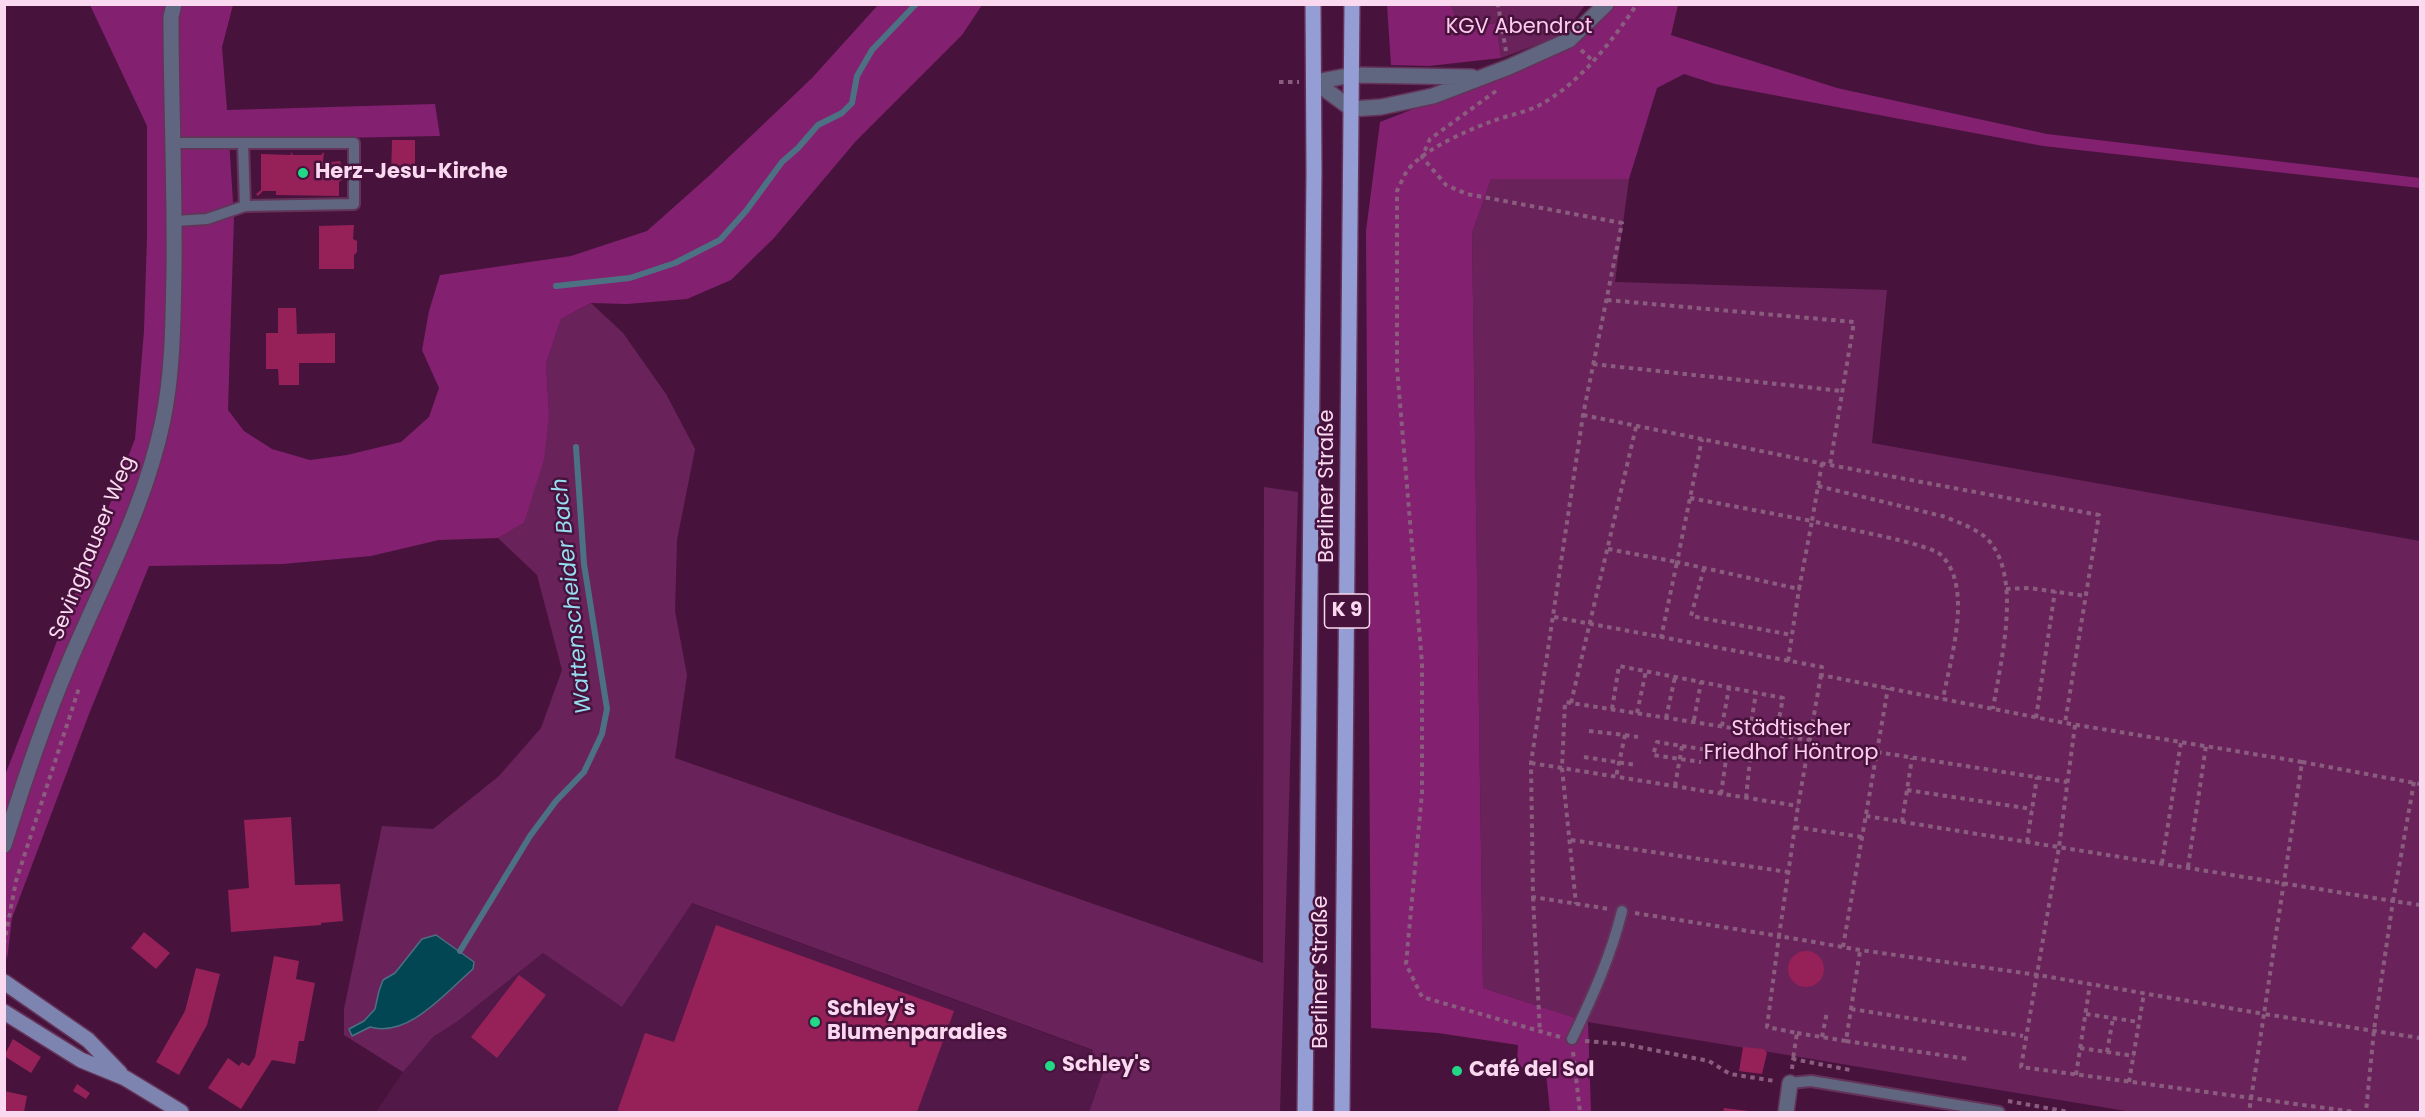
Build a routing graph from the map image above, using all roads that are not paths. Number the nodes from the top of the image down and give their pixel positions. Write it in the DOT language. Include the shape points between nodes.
graph roads {
  1 [pos="174,4"];
  2 [pos="1313,4"];
  3 [pos="1352,4"];
  4 [pos="1606,4"];
  5 [pos="1352,75"];
  6 [pos="1478,78"];
  7 [pos="1315,82"];
  8 [pos="1352,109"];
  9 [pos="173,143"];
  10 [pos="243,143"];
  11 [pos="244,206"];
  12 [pos="175,221"];
  13 [pos="4,845"];
  14 [pos="1622,911"];
  15 [pos="4,982"];
  16 [pos="4,1012"];
  17 [pos="1572,1039"];
  18 [pos="125,1078"];
  19 [pos="1790,1083"];
  20 [pos="181,1113"];
  21 [pos="1305,1113"];
  22 [pos="1342,1113"];
  23 [pos="1786,1113"];
  24 [pos="1999,1113"];
  1 -- 9 [label="street, Sevinghauser Weg"];
  2 -- 7 [label="main road, Berliner Straße / K 9"];
  3 -- 5 [label="main road, Berliner Straße / K 9"];
  4 -- 6 [label="street" via="1569,40"];
  5 -- 6 [label="street"];
  5 -- 7 [label="street"];
  5 -- 8 [label="main road, Berliner Straße / K 9"];
  6 -- 8 [label="street" via="1433,96"];
  7 -- 8 [label="street"];
  7 -- 21 [label="main road, Berliner Straße / K 9"];
  8 -- 22 [label="main road, Berliner Straße / K 9"];
  9 -- 10 [label="lane"];
  9 -- 12 [label="street, Sevinghauser Weg"];
  10 -- 11 [label="lane"];
  10 -- 11 [label="lane" via="354,143 354,204"];
  11 -- 12 [label="lane" via="207,219"];
  12 -- 13 [label="street, Sevinghauser Weg" via="171,362 163,420 148,478 31,758"];
  14 -- 17 [label="lane" via="1592,997"];
  15 -- 18 [label="main road" via="88,1040"];
  16 -- 18 [label="main road" via="81,1060"];
  18 -- 20 [label="main road"];
  19 -- 23 [label="street"];
  19 -- 24 [label="lane" via="1811,1081"];
}
